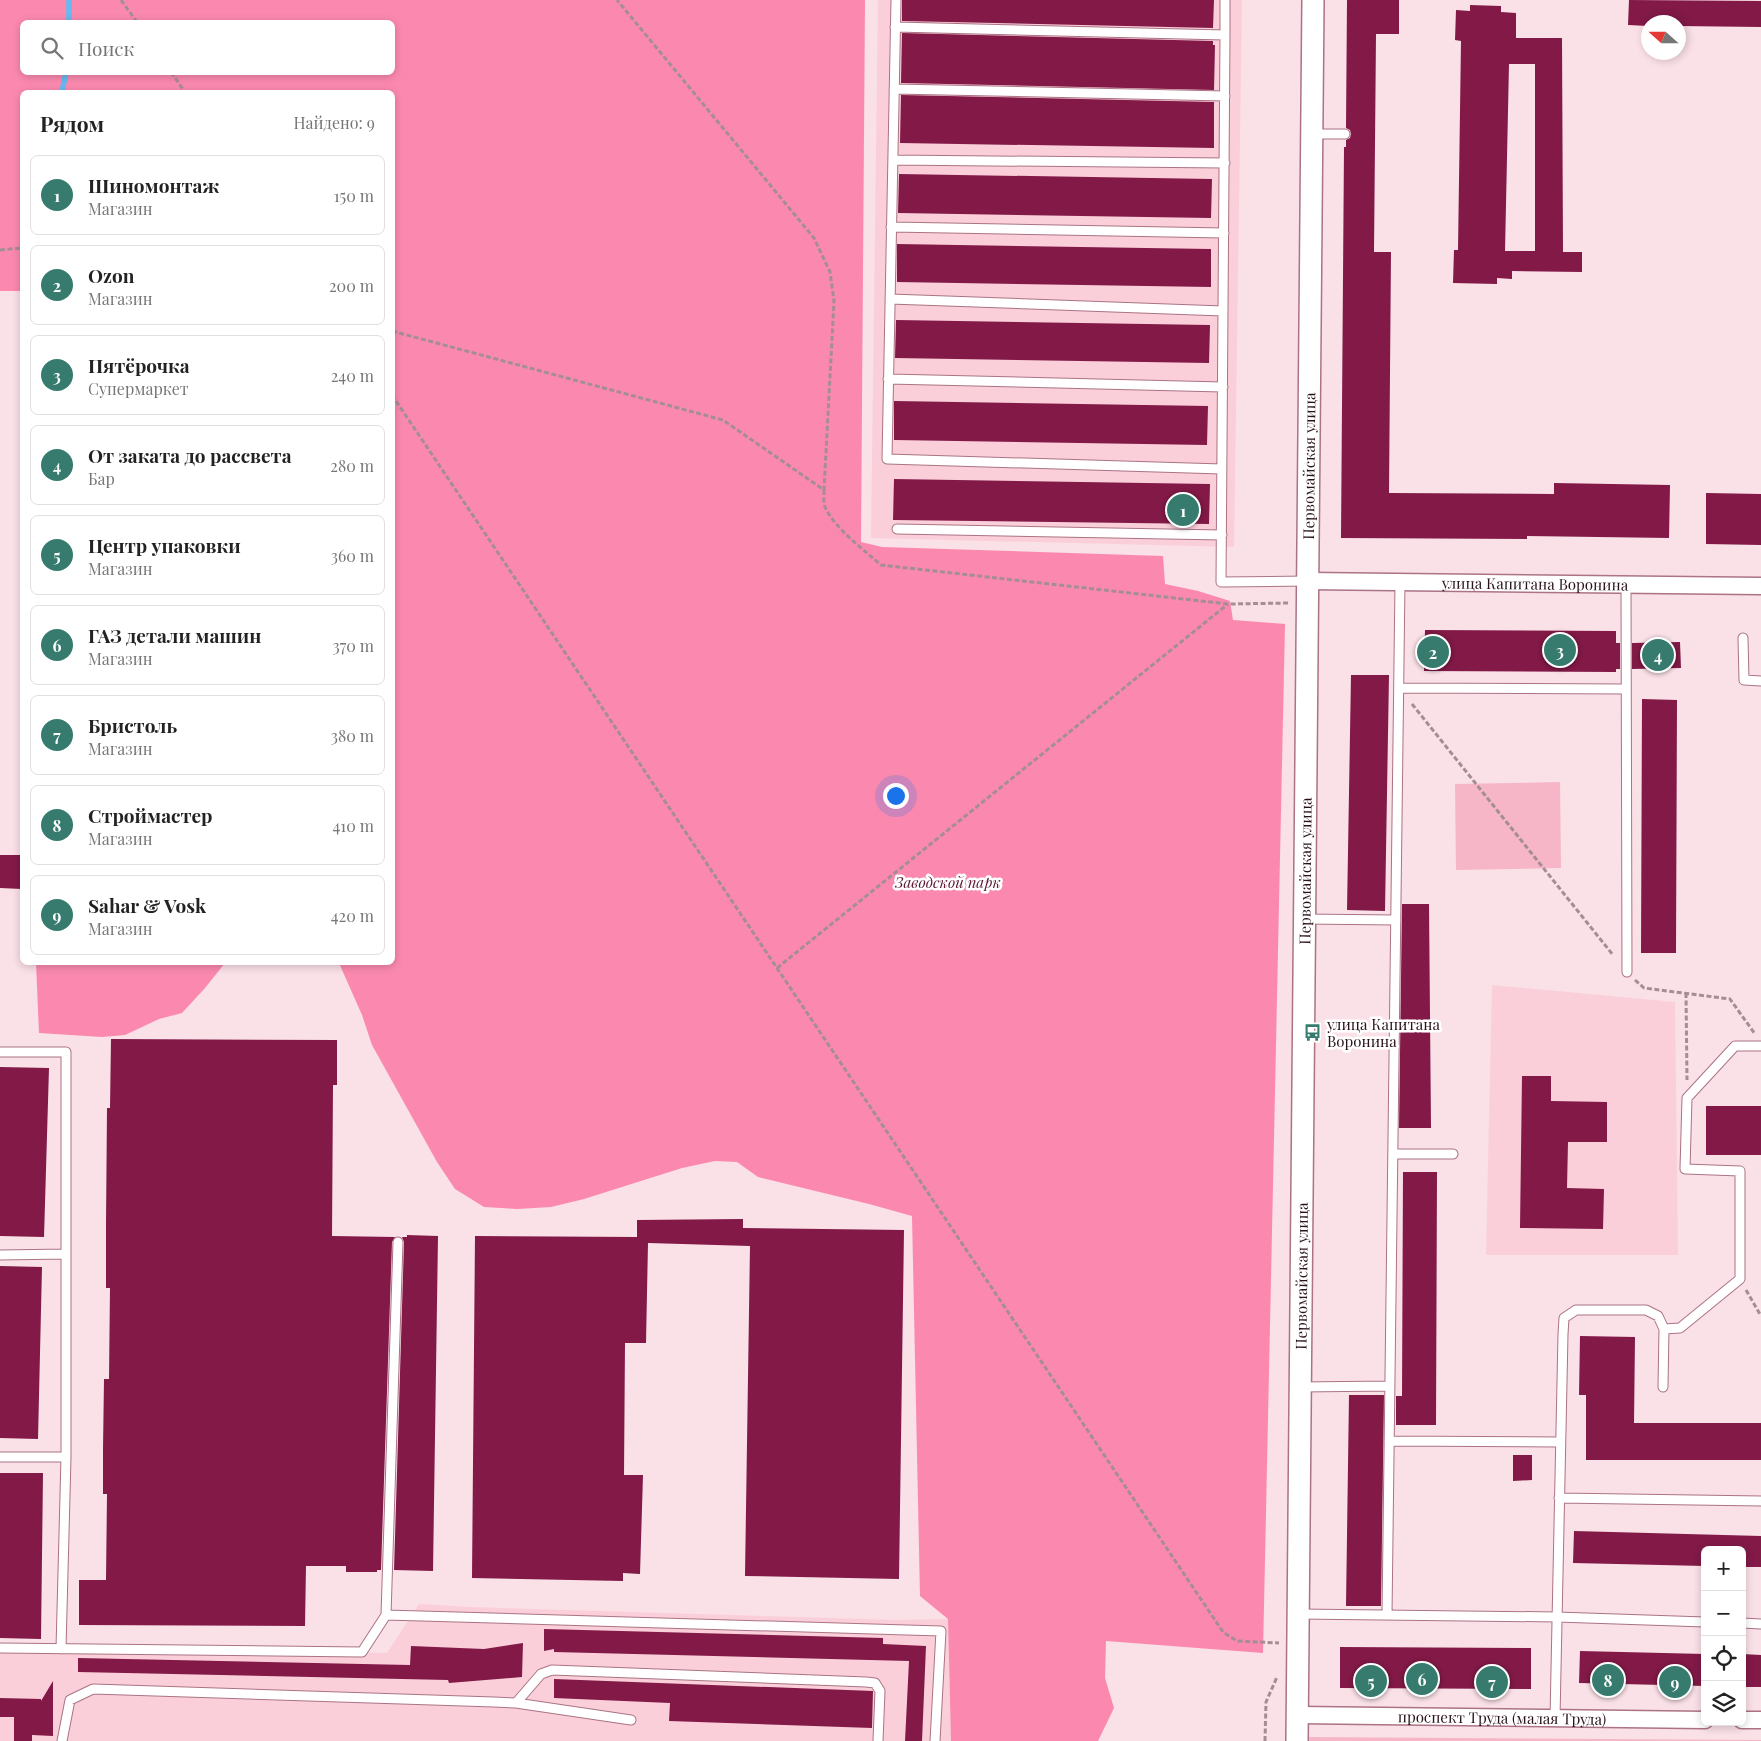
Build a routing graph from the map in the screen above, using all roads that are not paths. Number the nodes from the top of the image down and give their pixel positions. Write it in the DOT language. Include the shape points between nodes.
graph roads {
  1 [pos="896,0"];
  2 [pos="1226,0"];
  3 [pos="1313,0"];
  4 [pos="896,27"];
  5 [pos="1225,35"];
  6 [pos="894,89"];
  7 [pos="1225,96"];
  8 [pos="1311,134"];
  9 [pos="1345,134"];
  10 [pos="893,160"];
  11 [pos="1225,163"];
  12 [pos="891,227"];
  13 [pos="1224,232"];
  14 [pos="890,299"];
  15 [pos="1223,311"];
  16 [pos="888,379"];
  17 [pos="1223,387"];
  18 [pos="1222,469"];
  19 [pos="897,529"];
  20 [pos="1222,535"];
  21 [pos="1307,581"];
  22 [pos="1400,582"];
  23 [pos="1626,584"];
  24 [pos="1761,586"];
  25 [pos="1743,638"];
  26 [pos="1761,681"];
  27 [pos="1399,688"];
  28 [pos="1626,689"];
  29 [pos="1304,919"];
  30 [pos="1396,920"];
  31 [pos="1627,972"];
  32 [pos="1761,1046"];
  33 [pos="0,1052"];
  34 [pos="1393,1154"];
  35 [pos="1453,1154"];
  36 [pos="398,1242"];
  37 [pos="0,1254"];
  38 [pos="66,1254"];
  39 [pos="1664,1329"];
  40 [pos="1390,1386"];
  41 [pos="1300,1387"];
  42 [pos="1663,1387"];
  43 [pos="1389,1441"];
  44 [pos="1559,1442"];
  45 [pos="0,1457"];
  46 [pos="66,1457"];
  47 [pos="1559,1498"];
  48 [pos="1761,1501"];
  49 [pos="1298,1614"];
  50 [pos="386,1615"];
  51 [pos="1387,1615"];
  52 [pos="1558,1617"];
  53 [pos="1701,1622"];
  54 [pos="1746,1624"];
  55 [pos="1761,1624"];
  56 [pos="0,1648"];
  57 [pos="61,1649"];
  58 [pos="516,1703"];
  59 [pos="1298,1716"];
  60 [pos="1555,1718"];
  61 [pos="631,1720"];
  62 [pos="1701,1720"];
  63 [pos="1746,1720"];
  64 [pos="1761,1720"];
  65 [pos="62,1741"];
  66 [pos="878,1741"];
  67 [pos="936,1741"];
  68 [pos="1297,1741"];
  1 -- 4 [label="lane"];
  2 -- 5 [label="lane"];
  3 -- 8 [label="street, Первомайская улица"];
  4 -- 5 [label="lane"];
  4 -- 6 [label="lane"];
  5 -- 7 [label="lane"];
  6 -- 7 [label="lane"];
  6 -- 10 [label="lane"];
  7 -- 11 [label="lane"];
  8 -- 9 [label="lane"];
  8 -- 21 [label="street, Первомайская улица"];
  10 -- 11 [label="lane"];
  10 -- 12 [label="lane"];
  11 -- 13 [label="lane"];
  12 -- 13 [label="lane"];
  12 -- 14 [label="lane"];
  13 -- 15 [label="lane"];
  14 -- 15 [label="lane"];
  14 -- 16 [label="lane"];
  15 -- 17 [label="lane"];
  16 -- 17 [label="lane"];
  16 -- 18 [label="lane" via="887,459"];
  17 -- 18 [label="lane"];
  18 -- 20 [label="lane"];
  19 -- 20 [label="lane"];
  20 -- 21 [label="lane" via="1221,582"];
  21 -- 22 [label="street, улица Капитана Воронина"];
  21 -- 29 [label="street, Первомайская улица"];
  22 -- 23 [label="street, улица Капитана Воронина"];
  22 -- 27 [label="lane"];
  23 -- 24 [label="street, улица Капитана Воронина"];
  23 -- 28 [label="lane"];
  25 -- 26 [label="lane" via="1744,680"];
  27 -- 28 [label="lane"];
  27 -- 30 [label="lane"];
  28 -- 31 [label="lane"];
  29 -- 30 [label="lane"];
  29 -- 41 [label="street, Первомайская улица"];
  30 -- 34 [label="lane"];
  32 -- 39 [label="lane" via="1735,1046 1687,1098 1685,1169 1740,1171 1740,1279 1680,1328"];
  33 -- 38 [label="lane" via="66,1052"];
  34 -- 35 [label="lane"];
  34 -- 40 [label="lane"];
  36 -- 50 [label="lane"];
  37 -- 38 [label="lane"];
  38 -- 46 [label="lane"];
  39 -- 42 [label="lane"];
  39 -- 44 [label="lane" via="1658,1316 1646,1310 1576,1310 1564,1318"];
  40 -- 41 [label="lane"];
  40 -- 43 [label="lane"];
  41 -- 49 [label="street, Первомайская улица"];
  43 -- 44 [label="lane"];
  43 -- 51 [label="lane"];
  44 -- 47 [label="lane"];
  45 -- 46 [label="lane"];
  46 -- 57 [label="lane"];
  47 -- 48 [label="lane"];
  47 -- 52 [label="lane"];
  49 -- 51 [label="lane"];
  49 -- 59 [label="street, Первомайская улица"];
  50 -- 57 [label="lane" via="362,1652"];
  50 -- 67 [label="lane" via="942,1630"];
  51 -- 52 [label="lane"];
  52 -- 53 [label="lane"];
  52 -- 60 [label="lane"];
  54 -- 55 [label="lane"];
  56 -- 57 [label="lane"];
  58 -- 61 [label="lane"];
  58 -- 65 [label="lane" via="92,1689 70,1700"];
  58 -- 66 [label="lane" via="541,1674 552,1670 866,1682 875,1684 880,1691"];
  59 -- 60 [label="street, проспект Труда (малая Труда)"];
  59 -- 68 [label="street, Первомайская улица"];
  60 -- 62 [label="street, проспект Труда (малая Труда)"];
  63 -- 64 [label="street"];
}
